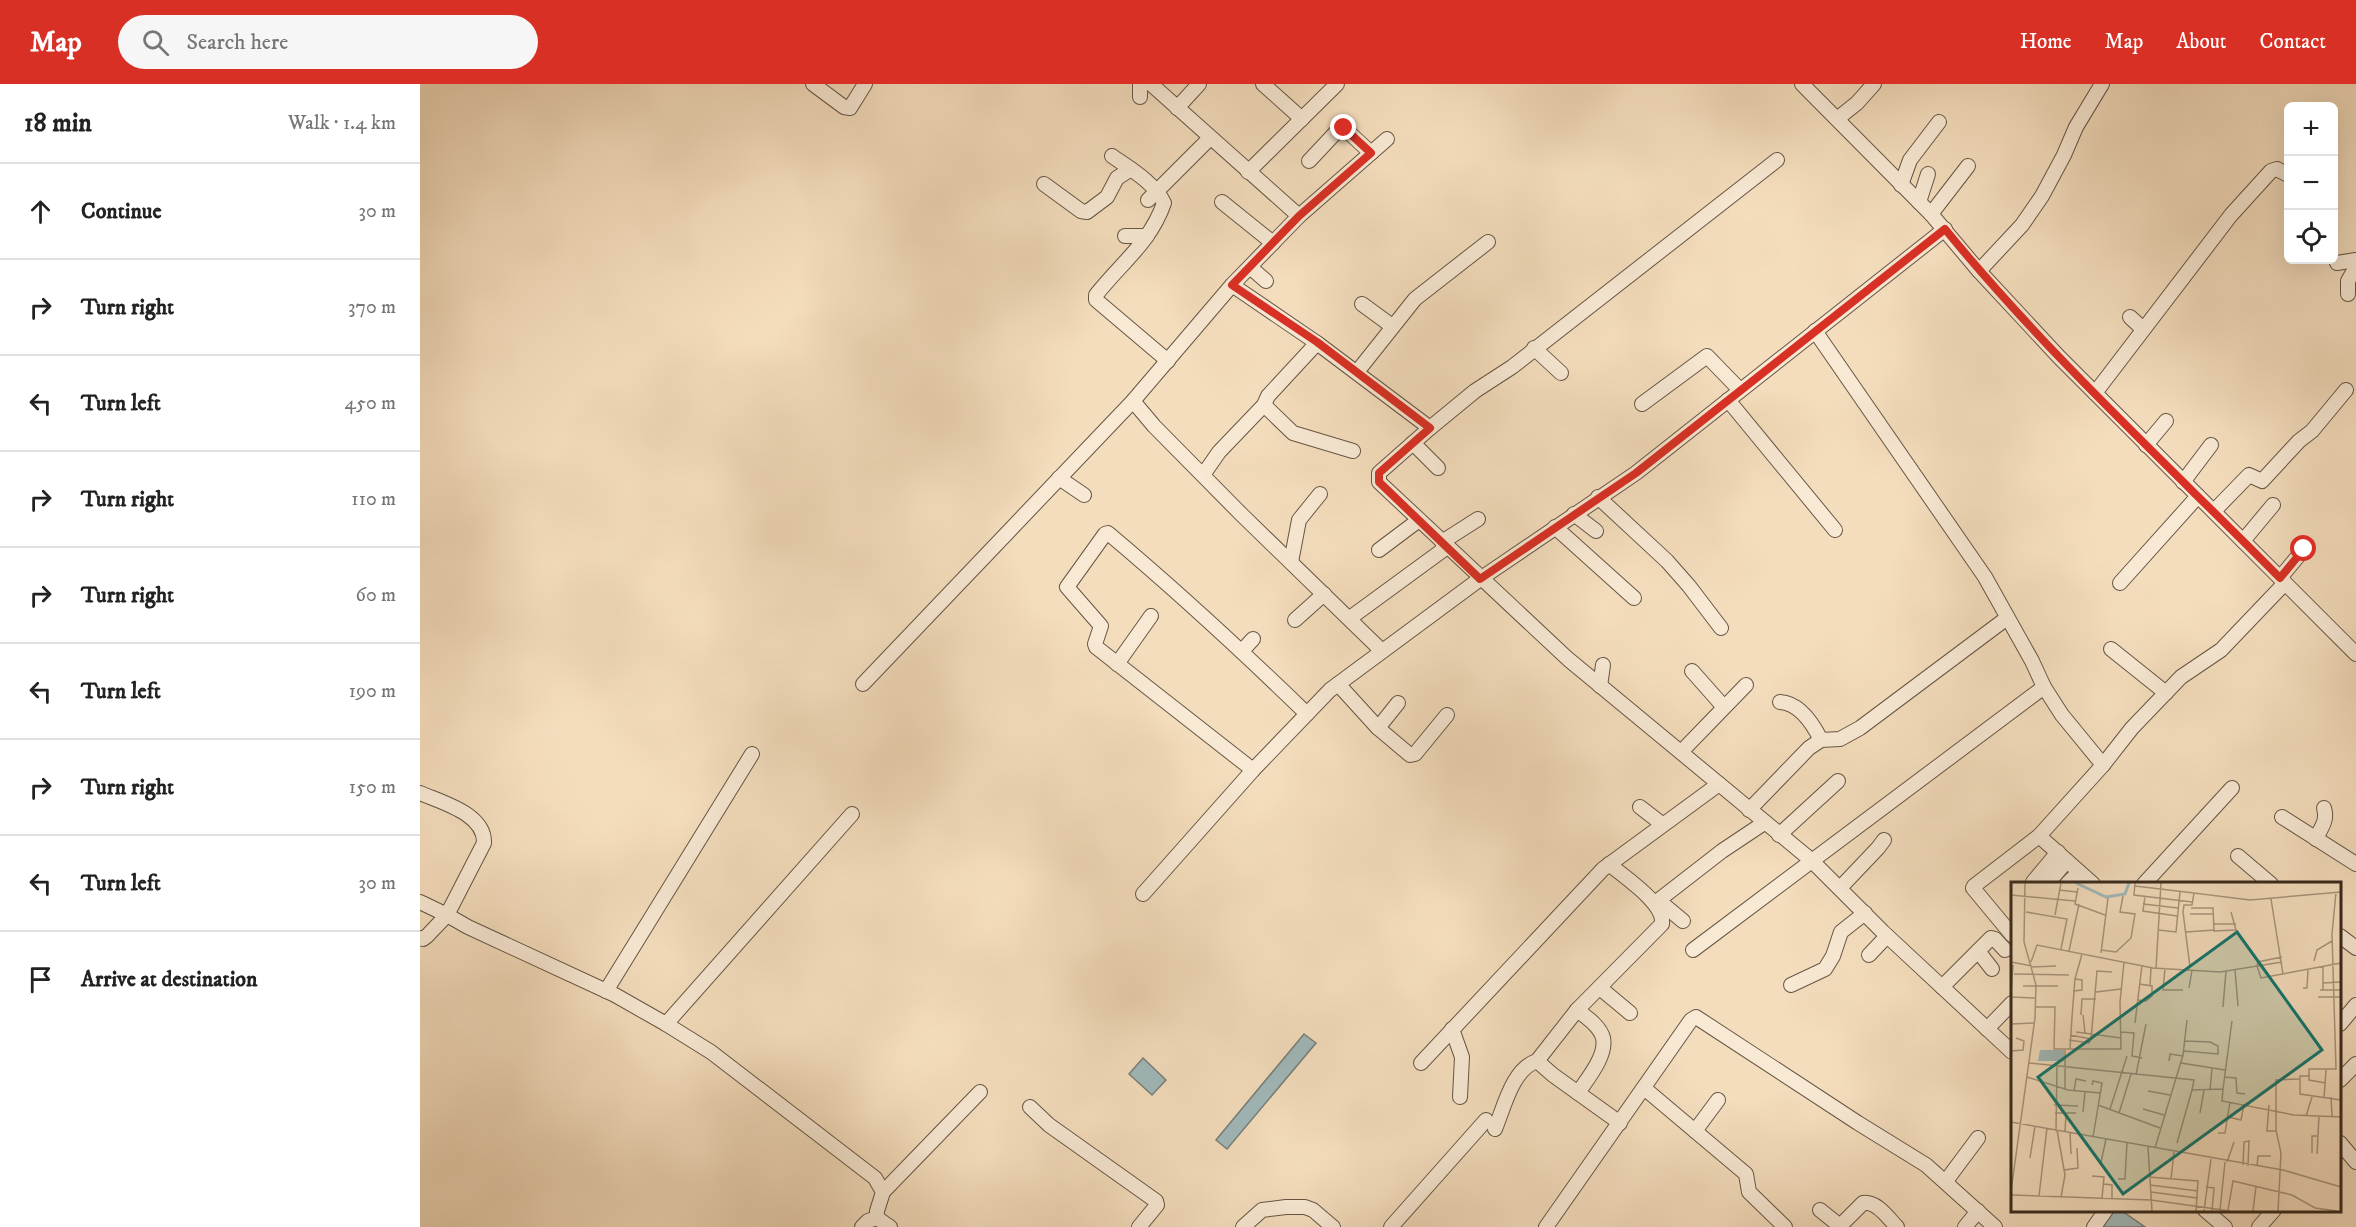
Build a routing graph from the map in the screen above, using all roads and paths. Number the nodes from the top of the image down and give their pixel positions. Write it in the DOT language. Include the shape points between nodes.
graph roads {
  1 [pos="813,84"];
  2 [pos="864,84"];
  3 [pos="1151,84"];
  4 [pos="1187,84"];
  5 [pos="1199,84"];
  6 [pos="1263,84"];
  7 [pos="1802,84"];
  8 [pos="1874,84"];
  9 [pos="2102,84"];
  10 [pos="1332,86"];
  11 [pos="1173,105"];
  12 [pos="1302,119"];
  13 [pos="1837,119"];
  14 [pos="1939,122"];
  15 [pos="1210,138"];
  16 [pos="1387,139"];
  17 [pos="1371,153"];
  18 [pos="1112,156"];
  19 [pos="1777,160"];
  20 [pos="1309,161"];
  21 [pos="1968,166"];
  22 [pos="1131,170"];
  23 [pos="1248,172"];
  24 [pos="2284,172"];
  25 [pos="1928,174"];
  26 [pos="1044,184"];
  27 [pos="1901,185"];
  28 [pos="1152,196"];
  29 [pos="1222,202"];
  30 [pos="1919,202"];
  31 [pos="1931,214"];
  32 [pos="1299,216"];
  33 [pos="1945,229"];
  34 [pos="1125,236"];
  35 [pos="1147,236"];
  36 [pos="1488,242"];
  37 [pos="1273,243"];
  38 [pos="2356,260"];
  39 [pos="2338,263"];
  40 [pos="1250,267"];
  41 [pos="2356,267"];
  42 [pos="1979,271"];
  43 [pos="1266,281"];
  44 [pos="1232,285"];
  45 [pos="2348,294"];
  46 [pos="1362,304"];
  47 [pos="2130,317"];
  48 [pos="1392,326"];
  49 [pos="2144,329"];
  50 [pos="1815,331"];
  51 [pos="1317,342"];
  52 [pos="1534,348"];
  53 [pos="1168,361"];
  54 [pos="1357,372"];
  55 [pos="1561,373"];
  56 [pos="1740,390"];
  57 [pos="2346,390"];
  58 [pos="2095,393"];
  59 [pos="1728,400"];
  60 [pos="1133,401"];
  61 [pos="1642,404"];
  62 [pos="1264,405"];
  63 [pos="2166,421"];
  64 [pos="1430,428"];
  65 [pos="1306,438"];
  66 [pos="1413,443"];
  67 [pos="2146,445"];
  68 [pos="2211,445"];
  69 [pos="1317,451"];
  70 [pos="1353,451"];
  71 [pos="1438,468"];
  72 [pos="1203,475"];
  73 [pos="1059,478"];
  74 [pos="2183,482"];
  75 [pos="1320,494"];
  76 [pos="1084,495"];
  77 [pos="2198,496"];
  78 [pos="1598,497"];
  79 [pos="2273,505"];
  80 [pos="2214,511"];
  81 [pos="1574,514"];
  82 [pos="1478,519"];
  83 [pos="1419,520"];
  84 [pos="1555,527"];
  85 [pos="1835,530"];
  86 [pos="1596,531"];
  87 [pos="2243,540"];
  88 [pos="1445,545"];
  89 [pos="2304,549"];
  90 [pos="1379,550"];
  91 [pos="1292,562"];
  92 [pos="1480,579"];
  93 [pos="2283,580"];
  94 [pos="2120,583"];
  95 [pos="1324,594"];
  96 [pos="1634,598"];
  97 [pos="1151,616"];
  98 [pos="1350,618"];
  99 [pos="2007,618"];
  100 [pos="1295,620"];
  101 [pos="1721,628"];
  102 [pos="1253,639"];
  103 [pos="2111,649"];
  104 [pos="1242,651"];
  105 [pos="1382,651"];
  106 [pos="2356,654"];
  107 [pos="1117,664"];
  108 [pos="1603,665"];
  109 [pos="1692,671"];
  110 [pos="863,684"];
  111 [pos="1338,684"];
  112 [pos="1746,685"];
  113 [pos="1600,686"];
  114 [pos="2044,687"];
  115 [pos="2166,693"];
  116 [pos="1780,702"];
  117 [pos="1398,703"];
  118 [pos="1723,706"];
  119 [pos="1307,714"];
  120 [pos="1447,715"];
  121 [pos="1378,728"];
  122 [pos="1821,740"];
  123 [pos="1681,752"];
  124 [pos="752,754"];
  125 [pos="2103,765"];
  126 [pos="1252,770"];
  127 [pos="1838,781"];
  128 [pos="1719,784"];
  129 [pos="2232,788"];
  130 [pos="420,793"];
  131 [pos="1640,807"];
  132 [pos="2324,808"];
  133 [pos="1749,810"];
  134 [pos="852,814"];
  135 [pos="2282,817"];
  136 [pos="1764,823"];
  137 [pos="1662,825"];
  138 [pos="1779,835"];
  139 [pos="2039,836"];
  140 [pos="2316,839"];
  141 [pos="1884,840"];
  142 [pos="2238,856"];
  143 [pos="2063,857"];
  144 [pos="1811,860"];
  145 [pos="2355,860"];
  146 [pos="1609,864"];
  147 [pos="2079,872"];
  148 [pos="2041,882"];
  149 [pos="2069,882"];
  150 [pos="2091,882"];
  151 [pos="2146,882"];
  152 [pos="2269,882"];
  153 [pos="1840,888"];
  154 [pos="1143,894"];
  155 [pos="420,902"];
  156 [pos="1657,902"];
  157 [pos="1865,913"];
  158 [pos="447,915"];
  159 [pos="1683,921"];
  160 [pos="2011,933"];
  161 [pos="1887,936"];
  162 [pos="2341,937"];
  163 [pos="420,938"];
  164 [pos="2356,948"];
  165 [pos="1693,950"];
  166 [pos="1978,951"];
  167 [pos="2005,951"];
  168 [pos="1869,955"];
  169 [pos="1992,969"];
  170 [pos="1791,985"];
  171 [pos="1942,987"];
  172 [pos="1600,988"];
  173 [pos="606,991"];
  174 [pos="2011,1005"];
  175 [pos="2356,1005"];
  176 [pos="1577,1010"];
  177 [pos="1630,1013"];
  178 [pos="2341,1023"];
  179 [pos="666,1024"];
  180 [pos="1452,1029"];
  181 [pos="1987,1029"];
  182 [pos="2011,1050"];
  183 [pos="1537,1061"];
  184 [pos="1422,1063"];
  185 [pos="2356,1064"];
  186 [pos="2341,1079"];
  187 [pos="1644,1088"];
  188 [pos="980,1092"];
  189 [pos="1578,1093"];
  190 [pos="1460,1097"];
  191 [pos="1718,1100"];
  192 [pos="1030,1107"];
  193 [pos="1620,1123"];
  194 [pos="1695,1131"];
  195 [pos="1978,1138"];
  196 [pos="2341,1144"];
  197 [pos="2356,1162"];
  198 [pos="1946,1181"];
  199 [pos="883,1192"];
  200 [pos="1820,1210"];
  201 [pos="1978,1211"];
  202 [pos="2105,1212"];
  203 [pos="2207,1212"];
  204 [pos="2272,1212"];
  205 [pos="877,1218"];
  206 [pos="1843,1226"];
  207 [pos="862,1227"];
  208 [pos="890,1227"];
  209 [pos="1139,1227"];
  210 [pos="1243,1227"];
  211 [pos="1333,1227"];
  212 [pos="1391,1227"];
  213 [pos="1546,1227"];
  214 [pos="1785,1227"];
  215 [pos="1897,1227"];
  216 [pos="1965,1227"];
  217 [pos="1995,1227"];
  218 [pos="2094,1227"];
  219 [pos="2224,1227"];
  220 [pos="2259,1227"];
  1 -- 2 [label="street" via="850,108"];
  3 -- 11 [label="street"];
  4 -- 11 [label="street"];
  5 -- 11 [label="street"];
  6 -- 12 [label="street"];
  7 -- 13 [label="street"];
  8 -- 13 [label="street"];
  9 -- 42 [label="street" via="2042,196 2022,225"];
  10 -- 12 [label="street"];
  11 -- 15 [label="street"];
  12 -- 23 [label="street"];
  13 -- 27 [label="street"];
  14 -- 27 [label="street" via="1910,160"];
  15 -- 23 [label="street"];
  15 -- 28 [label="street"];
  16 -- 17 [label="street"];
  17 -- 20 [label="street" via="1340,128"];
  17 -- 32 [label="street"];
  18 -- 22 [label="street"];
  19 -- 52 [label="street"];
  21 -- 31 [label="street"];
  22 -- 26 [label="street" via="1117,178 1107,197 1087,212"];
  22 -- 28 [label="street"];
  23 -- 32 [label="street"];
  24 -- 49 [label="street" via="2271,171 2239,204"];
  25 -- 30 [label="street"];
  27 -- 30 [label="street"];
  28 -- 35 [label="street" via="1164,203"];
  29 -- 37 [label="street"];
  30 -- 31 [label="street"];
  31 -- 33 [label="street"];
  32 -- 37 [label="street"];
  33 -- 42 [label="street"];
  33 -- 50 [label="street"];
  34 -- 35 [label="street"];
  35 -- 53 [label="street" via="1105,283 1096,300"];
  36 -- 48 [label="street" via="1415,299"];
  37 -- 40 [label="street"];
  38 -- 39 [label="street"];
  40 -- 43 [label="street"];
  40 -- 44 [label="street"];
  41 -- 45 [label="street" via="2348,281"];
  42 -- 58 [label="street"];
  44 -- 51 [label="street"];
  44 -- 53 [label="street"];
  46 -- 48 [label="street"];
  47 -- 49 [label="street"];
  48 -- 54 [label="street"];
  49 -- 58 [label="street"];
  50 -- 56 [label="street"];
  50 -- 99 [label="street" via="1985,577"];
  51 -- 54 [label="street"];
  51 -- 62 [label="street"];
  52 -- 55 [label="street"];
  52 -- 64 [label="street"];
  53 -- 60 [label="street"];
  54 -- 64 [label="street"];
  56 -- 59 [label="street"];
  56 -- 61 [label="street" via="1707,356"];
  57 -- 80 [label="street" via="2271,473 2262,481 2249,475"];
  58 -- 67 [label="street"];
  59 -- 78 [label="street" via="1636,473"];
  59 -- 85 [label="street"];
  60 -- 72 [label="street"];
  60 -- 73 [label="street"];
  62 -- 65 [label="street" via="1293,433"];
  62 -- 72 [label="street" via="1219,452"];
  63 -- 67 [label="street"];
  64 -- 66 [label="street"];
  65 -- 69 [label="street"];
  65 -- 70 [label="street"];
  66 -- 71 [label="street"];
  66 -- 83 [label="street" via="1378,477"];
  67 -- 74 [label="street"];
  68 -- 74 [label="street"];
  72 -- 91 [label="street"];
  73 -- 76 [label="street"];
  73 -- 110 [label="street"];
  74 -- 77 [label="street"];
  75 -- 91 [label="street" via="1299,520"];
  77 -- 80 [label="street"];
  77 -- 94 [label="street"];
  78 -- 81 [label="street"];
  78 -- 101 [label="street" via="1667,561"];
  79 -- 87 [label="street"];
  80 -- 87 [label="street"];
  81 -- 84 [label="street"];
  81 -- 86 [label="street"];
  82 -- 88 [label="street"];
  83 -- 88 [label="street"];
  83 -- 90 [label="street"];
  84 -- 92 [label="street"];
  84 -- 96 [label="street"];
  87 -- 93 [label="street"];
  88 -- 92 [label="street"];
  88 -- 98 [label="street"];
  89 -- 93 [label="street"];
  91 -- 95 [label="street"];
  92 -- 105 [label="street"];
  92 -- 113 [label="street"];
  93 -- 106 [label="street"];
  93 -- 115 [label="street" via="2221,650 2181,677"];
  95 -- 98 [label="street"];
  95 -- 100 [label="street"];
  97 -- 107 [label="street"];
  98 -- 105 [label="street"];
  99 -- 114 [label="street"];
  99 -- 122 [label="street" via="1860,728 1840,739"];
  102 -- 104 [label="street"];
  103 -- 115 [label="street"];
  104 -- 107 [label="street" via="1106,533 1067,588 1101,627 1096,647"];
  104 -- 119 [label="street"];
  105 -- 111 [label="street"];
  107 -- 126 [label="street"];
  108 -- 113 [label="street"];
  109 -- 118 [label="street"];
  111 -- 119 [label="street"];
  111 -- 121 [label="street"];
  112 -- 118 [label="street"];
  113 -- 123 [label="street"];
  114 -- 125 [label="street"];
  114 -- 144 [label="street"];
  115 -- 125 [label="street"];
  116 -- 122 [label="street" via="1794,706"];
  117 -- 121 [label="street"];
  118 -- 123 [label="street"];
  119 -- 126 [label="street"];
  120 -- 121 [label="street" via="1410,755"];
  122 -- 133 [label="street"];
  123 -- 128 [label="street"];
  124 -- 173 [label="street"];
  125 -- 139 [label="street"];
  126 -- 154 [label="street"];
  127 -- 138 [label="street"];
  128 -- 133 [label="street"];
  128 -- 137 [label="street"];
  129 -- 151 [label="street"];
  130 -- 158 [label="street" via="477,821 484,832 484,843"];
  131 -- 137 [label="street"];
  132 -- 140 [label="street" via="2325,823"];
  133 -- 136 [label="street"];
  134 -- 179 [label="street"];
  135 -- 140 [label="street"];
  136 -- 138 [label="street"];
  136 -- 156 [label="street"];
  137 -- 146 [label="street"];
  138 -- 144 [label="street"];
  139 -- 143 [label="street"];
  139 -- 160 [label="street" via="1973,888"];
  140 -- 145 [label="street"];
  141 -- 153 [label="street"];
  142 -- 152 [label="street"];
  143 -- 147 [label="street"];
  143 -- 148 [label="street"];
  144 -- 153 [label="street"];
  144 -- 165 [label="street"];
  146 -- 156 [label="street"];
  146 -- 180 [label="street"];
  147 -- 149 [label="street"];
  147 -- 150 [label="street"];
  153 -- 157 [label="street"];
  155 -- 158 [label="street"];
  156 -- 159 [label="street"];
  156 -- 172 [label="street" via="1662,924"];
  157 -- 161 [label="street"];
  157 -- 170 [label="street" via="1841,932 1825,969"];
  158 -- 163 [label="street" via="424,939"];
  158 -- 173 [label="street"];
  161 -- 168 [label="street"];
  161 -- 171 [label="street"];
  162 -- 164 [label="street"];
  166 -- 167 [label="street" via="1991,938"];
  166 -- 169 [label="street"];
  166 -- 171 [label="street"];
  171 -- 181 [label="street"];
  172 -- 176 [label="street"];
  172 -- 177 [label="street"];
  173 -- 179 [label="street"];
  174 -- 181 [label="street"];
  175 -- 178 [label="street"];
  176 -- 183 [label="street"];
  176 -- 189 [label="street" via="1603,1038 1599,1059"];
  179 -- 199 [label="street" via="711,1052 813,1129 875,1178"];
  180 -- 184 [label="street"];
  180 -- 190 [label="street" via="1462,1057"];
  181 -- 182 [label="street"];
  183 -- 189 [label="street"];
  183 -- 212 [label="street" via="1512,1086 1490,1125"];
  185 -- 186 [label="street"];
  187 -- 193 [label="street"];
  187 -- 194 [label="street"];
  187 -- 198 [label="street" via="1690,1020 1700,1018 1904,1149"];
  188 -- 199 [label="street"];
  189 -- 193 [label="street"];
  191 -- 194 [label="street"];
  192 -- 209 [label="street" via="1049,1125 1156,1201 1157,1206"];
  193 -- 213 [label="street"];
  194 -- 214 [label="street" via="1746,1174 1749,1192"];
  195 -- 198 [label="street"];
  196 -- 197 [label="street"];
  198 -- 201 [label="street"];
  199 -- 205 [label="street"];
  200 -- 206 [label="street"];
  201 -- 216 [label="street"];
  201 -- 217 [label="street"];
  202 -- 218 [label="street"];
  203 -- 219 [label="street"];
  204 -- 220 [label="street"];
  205 -- 207 [label="street"];
  205 -- 208 [label="street"];
  206 -- 215 [label="street" via="1868,1202"];
  210 -- 211 [label="street" via="1262,1210 1286,1207 1313,1210"];
}
